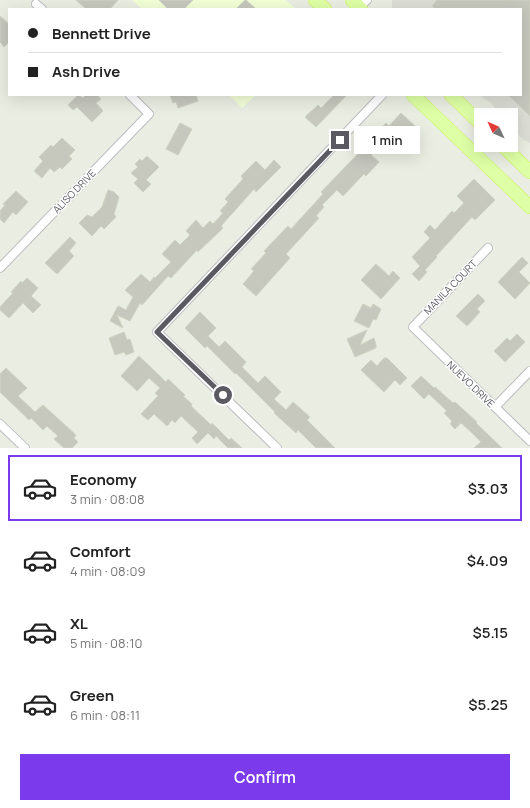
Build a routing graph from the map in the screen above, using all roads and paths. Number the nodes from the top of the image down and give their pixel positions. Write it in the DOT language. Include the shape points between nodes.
graph roads {
  1 [pos="315,0"];
  2 [pos="324,8"];
  3 [pos="131,96"];
  4 [pos="381,96"];
  5 [pos="414,96"];
  6 [pos="452,96"];
  7 [pos="474,117"];
  8 [pos="509,152"];
  9 [pos="530,172"];
  10 [pos="530,207"];
  11 [pos="488,248"];
  12 [pos="0,268"];
  13 [pos="413,327"];
  14 [pos="530,371"];
  15 [pos="495,407"];
  16 [pos="0,424"];
  17 [pos="530,441"];
  18 [pos="25,448"];
  19 [pos="277,448"];
  1 -- 2 [label="main road"];
  3 -- 12 [label="street, ALISO DRIVE" via="149,114"];
  4 -- 19 [label="street" via="157,332"];
  5 -- 10 [label="main road"];
  6 -- 7 [label="main road"];
  8 -- 9 [label="main road"];
  11 -- 13 [label="street, MANILA COURT"];
  13 -- 15 [label="street, NUEVO DRIVE"];
  14 -- 15 [label="street"];
  15 -- 17 [label="street, NUEVO DRIVE"];
  16 -- 18 [label="street"];
}
